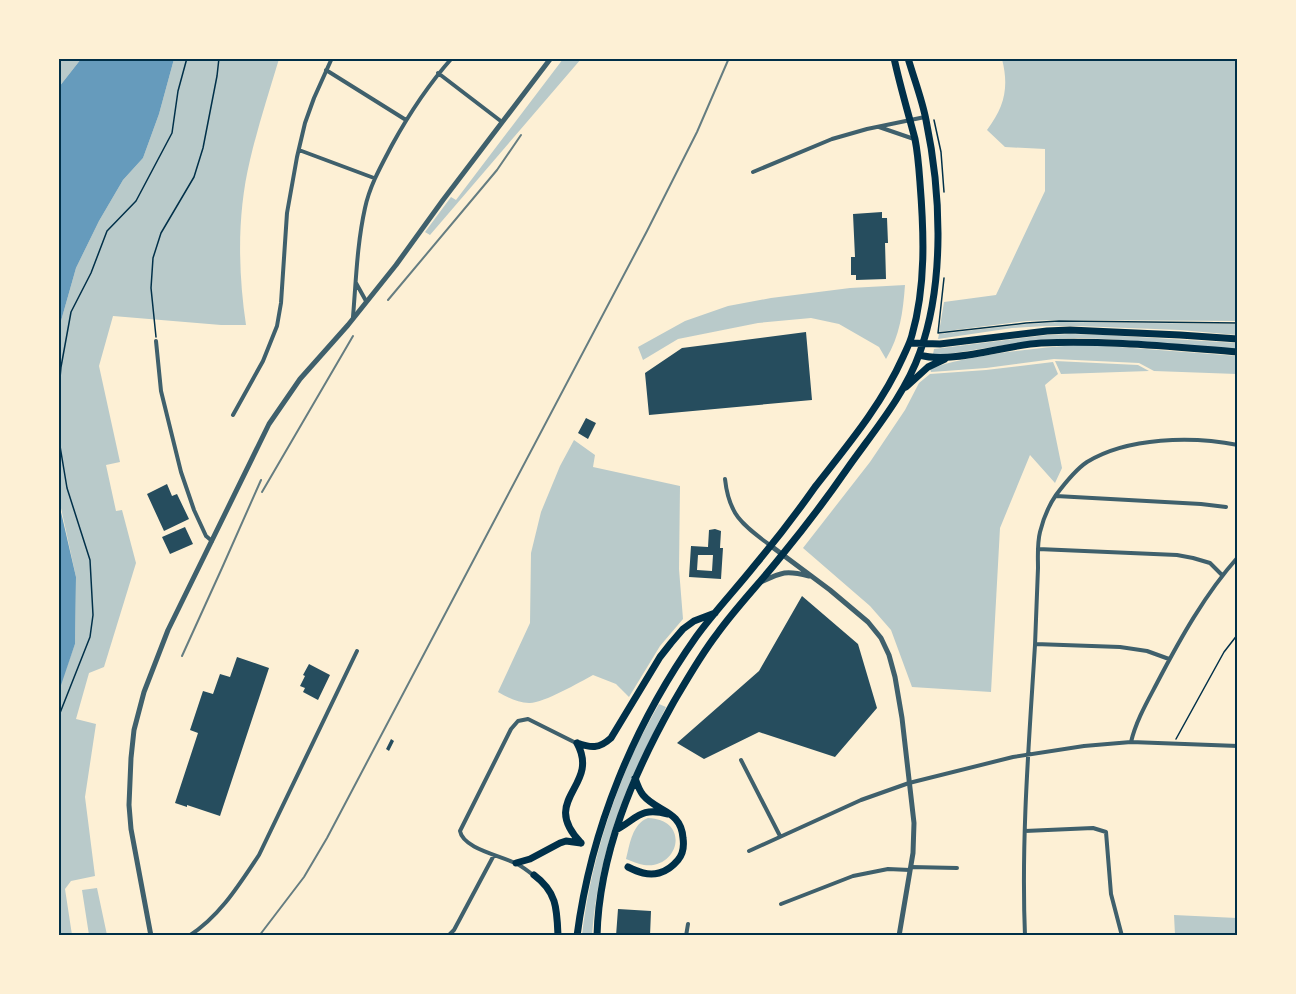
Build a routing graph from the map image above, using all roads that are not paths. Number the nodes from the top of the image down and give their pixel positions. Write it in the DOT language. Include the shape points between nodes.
graph roads {
  1 [pos="332,58"];
  2 [pos="452,58"];
  3 [pos="551,58"];
  4 [pos="894,58"];
  5 [pos="908,58"];
  6 [pos="326,70"];
  7 [pos="438,73"];
  8 [pos="926,117"];
  9 [pos="406,120"];
  10 [pos="909,120"];
  11 [pos="503,123"];
  12 [pos="878,126"];
  13 [pos="915,140"];
  14 [pos="299,150"];
  15 [pos="753,172"];
  16 [pos="374,178"];
  17 [pos="356,282"];
  18 [pos="366,301"];
  19 [pos="353,319"];
  20 [pos="1238,339"];
  21 [pos="156,341"];
  22 [pos="910,343"];
  23 [pos="922,344"];
  24 [pos="1238,352"];
  25 [pos="919,355"];
  26 [pos="949,357"];
  27 [pos="899,393"];
  28 [pos="233,415"];
  29 [pos="1238,445"];
  30 [pos="725,479"];
  31 [pos="1055,496"];
  32 [pos="1226,507"];
  33 [pos="212,541"];
  34 [pos="771,546"];
  35 [pos="1038,549"];
  36 [pos="782,555"];
  37 [pos="1238,557"];
  38 [pos="1222,575"];
  39 [pos="811,576"];
  40 [pos="759,582"];
  41 [pos="716,613"];
  42 [pos="1035,644"];
  43 [pos="357,651"];
  44 [pos="1169,659"];
  45 [pos="1131,742"];
  46 [pos="577,743"];
  47 [pos="1238,746"];
  48 [pos="1029,754"];
  49 [pos="741,760"];
  50 [pos="635,778"];
  51 [pos="909,783"];
  52 [pos="673,815"];
  53 [pos="616,830"];
  54 [pos="1025,831"];
  55 [pos="780,836"];
  56 [pos="749,851"];
  57 [pos="494,855"];
  58 [pos="516,863"];
  59 [pos="627,867"];
  60 [pos="957,868"];
  61 [pos="911,869"];
  62 [pos="534,875"];
  63 [pos="781,904"];
  64 [pos="688,924"];
  65 [pos="152,936"];
  66 [pos="189,936"];
  67 [pos="448,936"];
  68 [pos="558,936"];
  69 [pos="577,936"];
  70 [pos="597,936"];
  71 [pos="686,936"];
  72 [pos="898,936"];
  73 [pos="1025,936"];
  74 [pos="1122,936"];
  1 -- 6 [label="street"];
  2 -- 7 [label="street"];
  3 -- 11 [label="street"];
  4 -- 10 [label="main road"];
  5 -- 8 [label="main road"];
  6 -- 9 [label="street"];
  6 -- 14 [label="street"];
  7 -- 9 [label="street"];
  7 -- 11 [label="street"];
  8 -- 10 [label="street"];
  8 -- 23 [label="main road" via="938,257"];
  9 -- 16 [label="street"];
  10 -- 12 [label="street"];
  10 -- 13 [label="main road"];
  11 -- 18 [label="street"];
  12 -- 13 [label="street"];
  12 -- 15 [label="street" via="832,139"];
  13 -- 22 [label="main road" via="923,255"];
  14 -- 16 [label="street"];
  14 -- 28 [label="street" via="287,213 278,326"];
  16 -- 17 [label="street" via="359,242"];
  17 -- 18 [label="street"];
  17 -- 19 [label="street"];
  18 -- 19 [label="street"];
  19 -- 33 [label="street" via="300,379 269,424"];
  20 -- 23 [label="main road" via="1070,330"];
  21 -- 33 [label="street" via="161,391 182,472 194,510"];
  22 -- 23 [label="main road"];
  22 -- 25 [label="main road"];
  22 -- 34 [label="main road" via="873,412"];
  23 -- 25 [label="main road"];
  24 -- 26 [label="main road" via="1077,341"];
  25 -- 26 [label="main road"];
  25 -- 27 [label="main road"];
  26 -- 27 [label="main road" via="928,367"];
  27 -- 36 [label="main road"];
  29 -- 31 [label="street" via="1189,440 1127,446 1086,462"];
  30 -- 34 [label="street" via="734,514"];
  31 -- 32 [label="street"];
  31 -- 35 [label="street" via="1046,514"];
  33 -- 65 [label="street" via="159,652 134,730 129,805"];
  34 -- 36 [label="street"];
  34 -- 41 [label="main road"];
  35 -- 38 [label="street" via="1177,555 1210,564"];
  35 -- 42 [label="street"];
  36 -- 39 [label="street"];
  36 -- 40 [label="main road"];
  37 -- 38 [label="street"];
  38 -- 44 [label="street"];
  39 -- 40 [label="street" via="781,573"];
  39 -- 51 [label="street" via="868,622 881,638 895,677"];
  40 -- 50 [label="main road" via="714,637 689,676"];
  41 -- 46 [label="main road" via="694,621 670,643 611,738 592,747"];
  41 -- 69 [label="main road" via="696,637 632,744 595,846"];
  42 -- 44 [label="street" via="1120,647"];
  42 -- 48 [label="street"];
  43 -- 66 [label="street" via="260,855 223,907"];
  44 -- 45 [label="street" via="1135,726"];
  45 -- 47 [label="street"];
  45 -- 48 [label="street"];
  46 -- 57 [label="street" via="528,719 518,721 511,729 460,831 463,839"];
  46 -- 58 [label="main road" via="584,764 564,815 580,843 566,841"];
  48 -- 51 [label="street"];
  48 -- 54 [label="street"];
  49 -- 55 [label="street"];
  50 -- 52 [label="main road" via="645,798"];
  50 -- 53 [label="main road"];
  51 -- 55 [label="street"];
  51 -- 61 [label="street" via="914,824"];
  52 -- 53 [label="main road" via="646,812"];
  52 -- 59 [label="main road" via="680,823 684,844 674,865 657,874"];
  53 -- 70 [label="main road" via="600,896"];
  54 -- 73 [label="street"];
  54 -- 74 [label="street" via="1093,828 1106,832 1111,894"];
  55 -- 56 [label="street"];
  57 -- 58 [label="street"];
  57 -- 67 [label="street"];
  58 -- 62 [label="street"];
  60 -- 61 [label="street"];
  61 -- 63 [label="street" via="888,868 853,876"];
  61 -- 72 [label="street"];
  62 -- 68 [label="main road" via="553,895"];
  64 -- 71 [label="street"];
}
